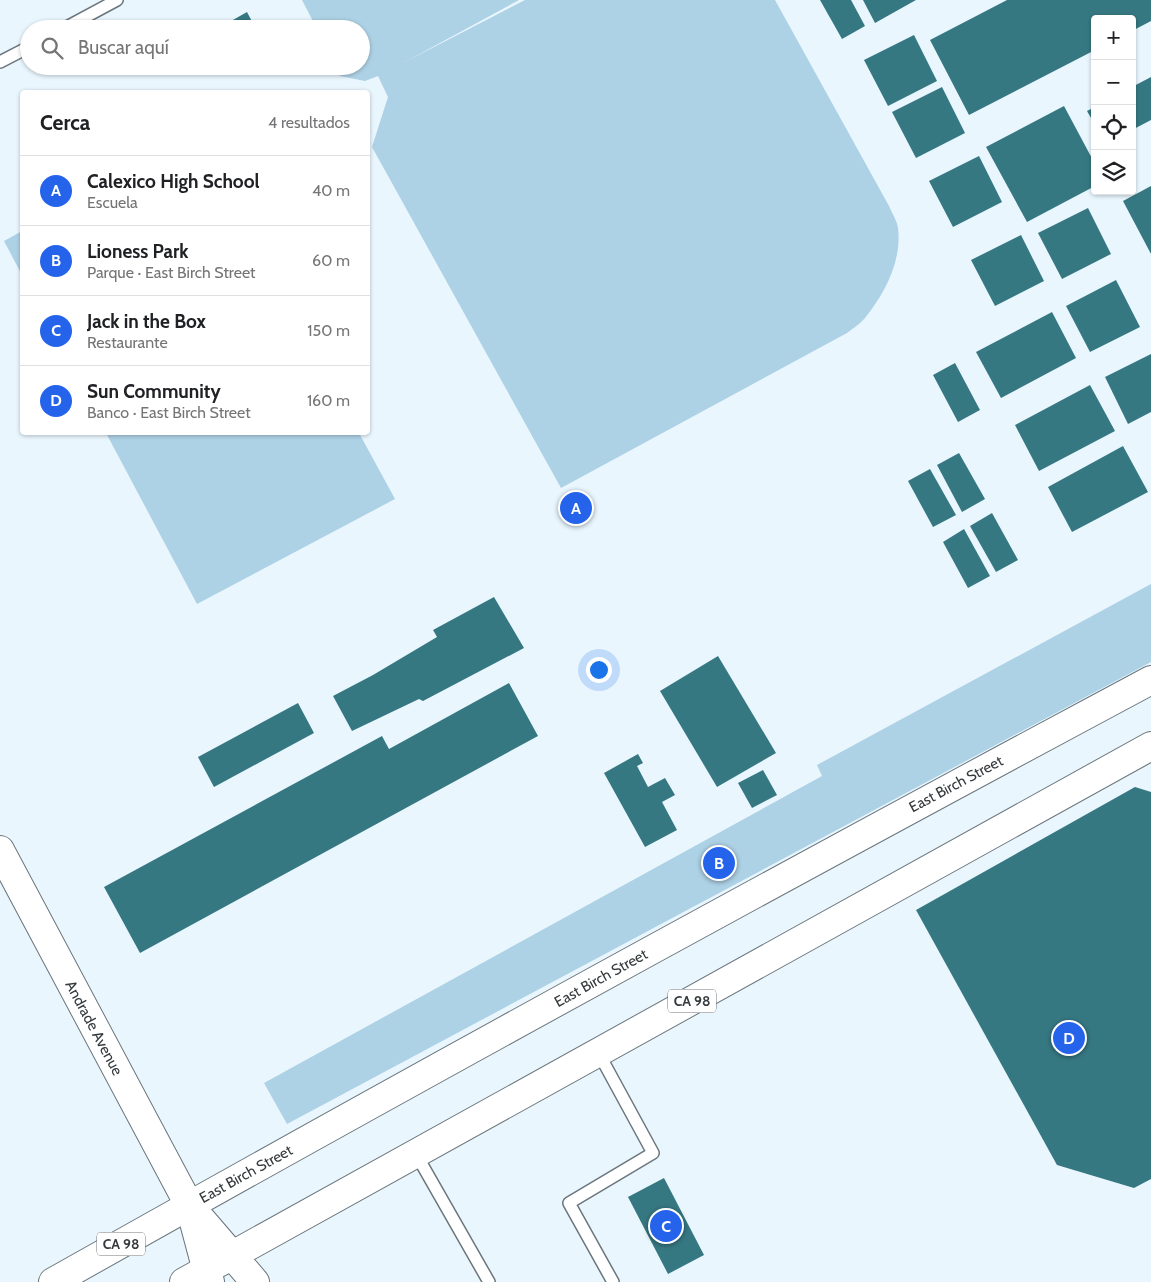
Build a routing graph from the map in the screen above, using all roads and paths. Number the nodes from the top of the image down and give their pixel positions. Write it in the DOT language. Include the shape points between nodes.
graph roads {
  1 [pos="118,0"];
  2 [pos="80,20"];
  3 [pos="20,52"];
  4 [pos="0,62"];
  5 [pos="1151,680"];
  6 [pos="1151,746"];
  7 [pos="0,850"];
  8 [pos="598,1052"];
  9 [pos="416,1154"];
  10 [pos="189,1205"];
  11 [pos="233,1255"];
  12 [pos="200,1278"];
  13 [pos="53,1282"];
  14 [pos="255,1282"];
  15 [pos="489,1282"];
  16 [pos="613,1282"];
  1 -- 2 [label="lane"];
  3 -- 4 [label="lane"];
  5 -- 10 [label="main road, East Birch Street / CA 98" via="822,856"];
  6 -- 8 [label="main road, CA 98"];
  7 -- 10 [label="main road, Andrade Avenue"];
  8 -- 9 [label="main road, CA 98"];
  8 -- 16 [label="lane" via="653,1153 569,1203"];
  9 -- 11 [label="main road, CA 98"];
  9 -- 15 [label="lane"];
  10 -- 11 [label="main road"];
  10 -- 12 [label="main road"];
  10 -- 13 [label="main road, East Birch Street / CA 98"];
  11 -- 12 [label="main road, CA 98"];
  11 -- 14 [label="main road"];
}
